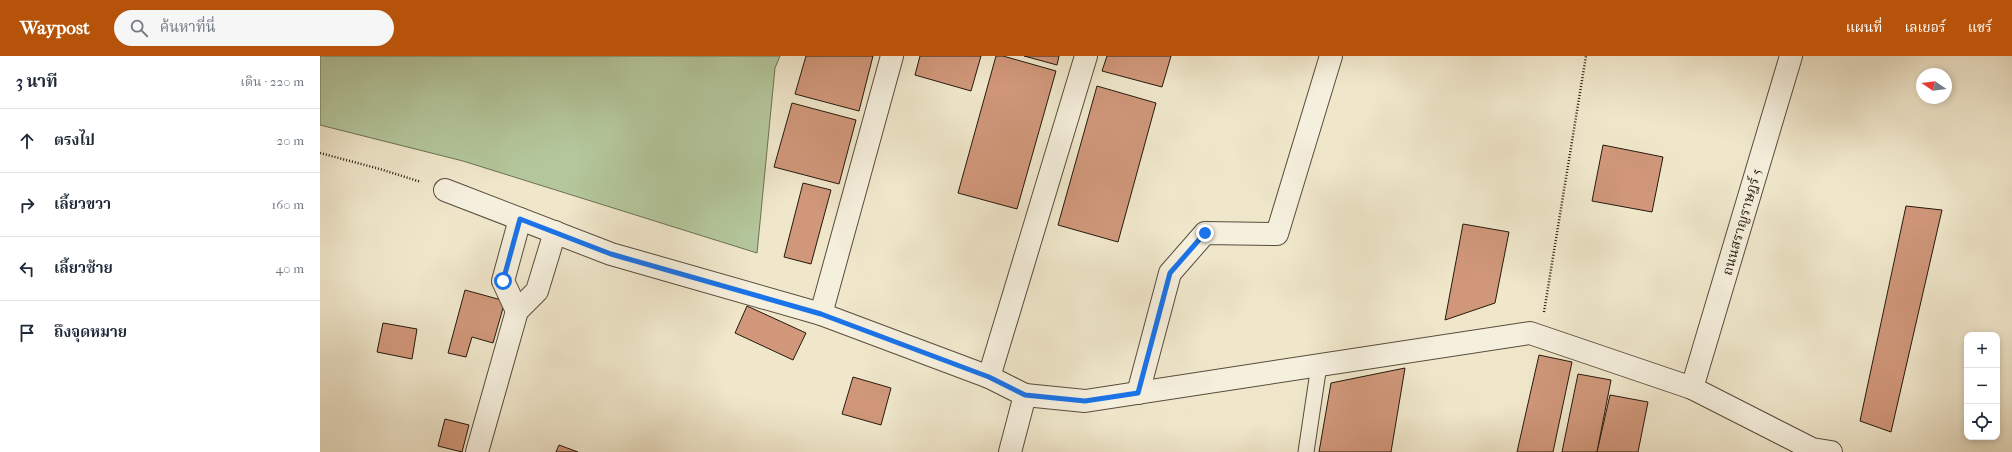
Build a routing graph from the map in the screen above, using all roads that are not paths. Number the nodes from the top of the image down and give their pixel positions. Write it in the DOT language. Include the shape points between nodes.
graph roads {
  1 [pos="892,56"];
  2 [pos="1086,56"];
  3 [pos="1331,56"];
  4 [pos="1791,56"];
  5 [pos="445,190"];
  6 [pos="520,219"];
  7 [pos="555,232"];
  8 [pos="517,311"];
  9 [pos="821,314"];
  10 [pos="1319,365"];
  11 [pos="989,377"];
  12 [pos="1692,388"];
  13 [pos="1138,393"];
  14 [pos="1025,395"];
  15 [pos="1818,451"];
  16 [pos="477,452"];
  17 [pos="1010,452"];
  18 [pos="1306,452"];
  1 -- 9 [label="street"];
  2 -- 11 [label="street"];
  3 -- 13 [label="street" via="1277,234 1205,233 1170,273"];
  4 -- 12 [label="street, ถนนสราญราษฎร์ 5"];
  5 -- 6 [label="street"];
  6 -- 7 [label="street"];
  6 -- 8 [label="street" via="503,281"];
  7 -- 8 [label="street" via="537,291"];
  7 -- 9 [label="street" via="611,254"];
  8 -- 16 [label="street"];
  9 -- 11 [label="street"];
  10 -- 12 [label="street" via="1530,333"];
  10 -- 13 [label="street"];
  10 -- 18 [label="lane"];
  11 -- 14 [label="street"];
  12 -- 15 [label="street"];
  13 -- 14 [label="street" via="1085,401"];
  14 -- 17 [label="street"];
}
